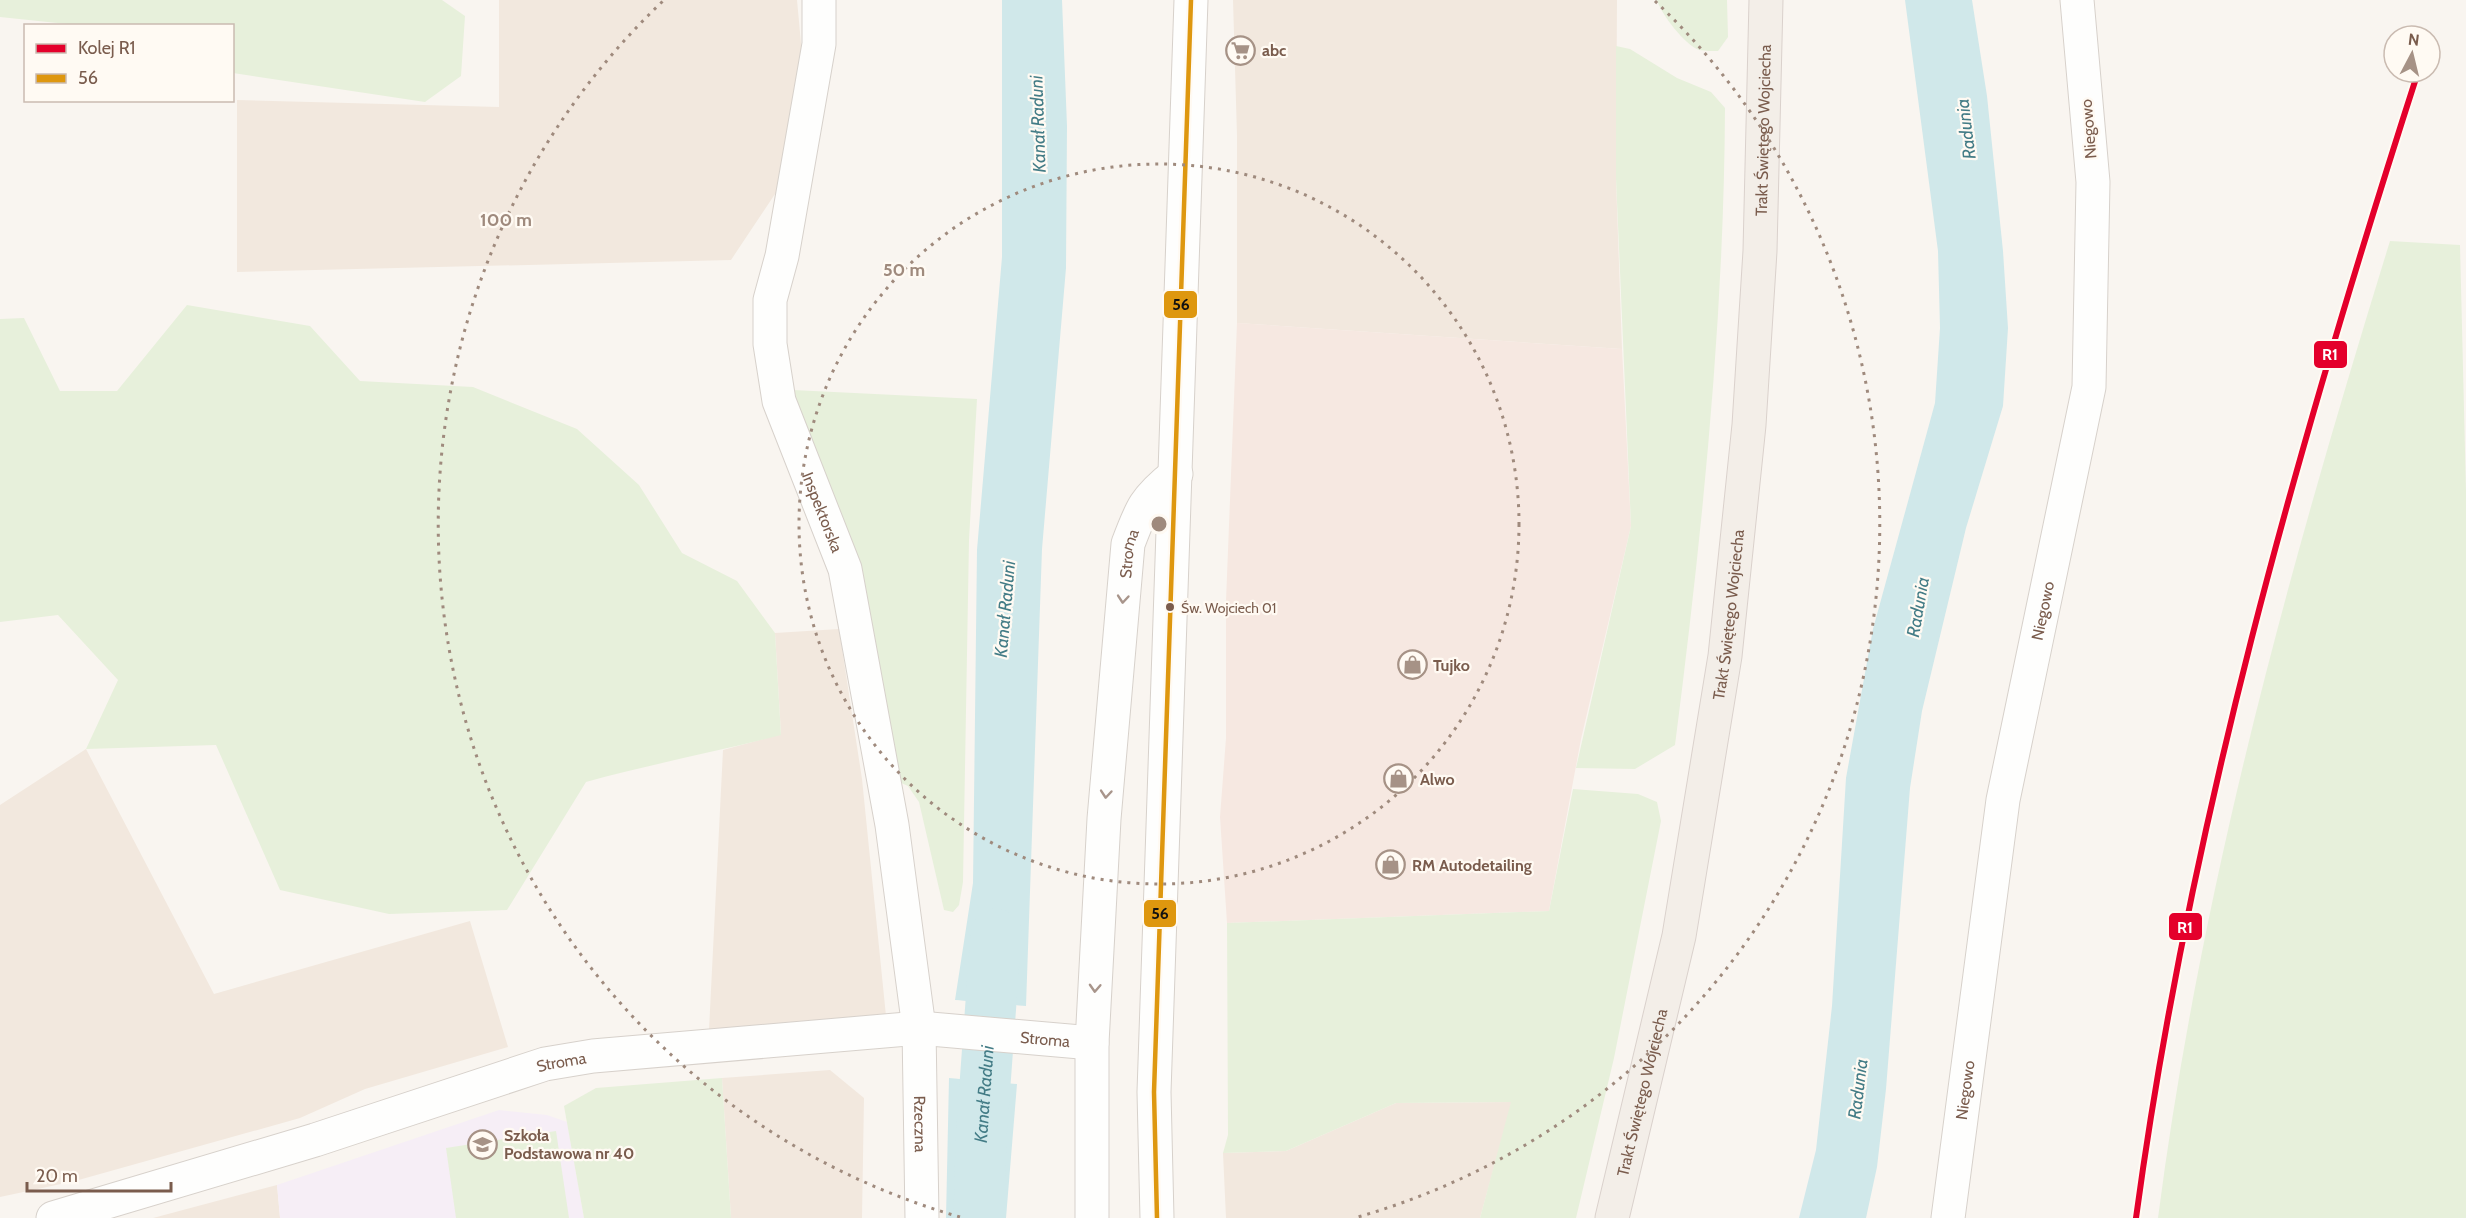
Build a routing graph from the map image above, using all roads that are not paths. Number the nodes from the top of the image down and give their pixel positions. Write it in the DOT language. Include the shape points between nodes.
graph roads {
  1 [pos="819,0"];
  2 [pos="1191,0"];
  3 [pos="1766,0"];
  4 [pos="2077,0"];
  5 [pos="1176,474"];
  6 [pos="930,1029"];
  7 [pos="1092,1044"];
  8 [pos="53,1218"];
  9 [pos="922,1218"];
  10 [pos="1092,1218"];
  11 [pos="1157,1218"];
  12 [pos="1612,1218"];
  13 [pos="1948,1218"];
  1 -- 6 [label="street, Inspektorska" via="819,44 782,256 770,300 770,344 779,401 845,569"];
  2 -- 5 [label="street"];
  3 -- 12 [label="main road, Trakt Świętego Wojciecha" via="1760,251 1749,425 1725,656 1679,936"];
  4 -- 13 [label="street, Niegowo" via="2093,182 2089,387 2003,801"];
  5 -- 7 [label="street, Stroma, one-way" via="1141,509 1128,544 1104,819"];
  5 -- 11 [label="street" via="1154,1092"];
  6 -- 7 [label="street, Stroma"];
  6 -- 8 [label="street, Stroma" via="592,1056 545,1064 315,1140"];
  6 -- 9 [label="street, Rzeczna"];
  7 -- 10 [label="street, Stroma"];
}
